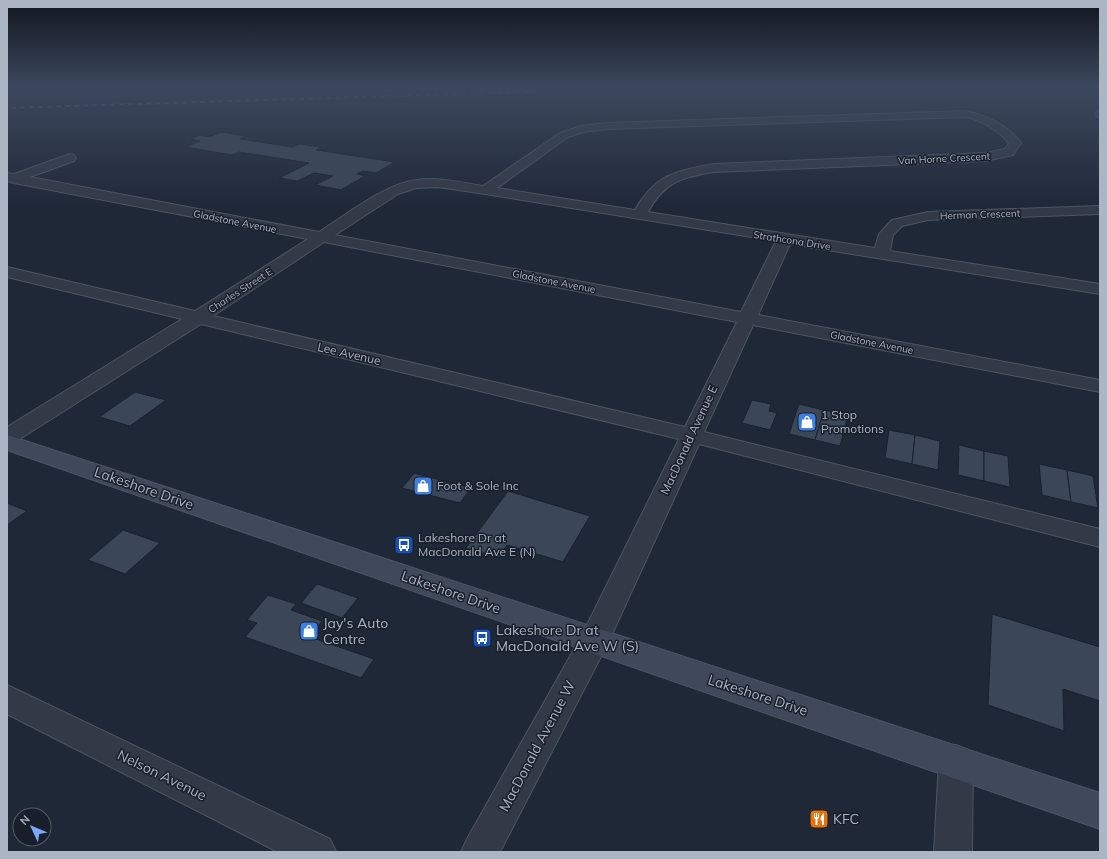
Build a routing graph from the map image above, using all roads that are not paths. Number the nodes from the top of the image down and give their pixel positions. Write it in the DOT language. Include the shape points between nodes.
graph roads {
  1 [pos="589,128"];
  2 [pos="999,128"];
  3 [pos="70,158"];
  4 [pos="9,179"];
  5 [pos="485,190"];
  6 [pos="1100,210"];
  7 [pos="640,214"];
  8 [pos="322,237"];
  9 [pos="784,239"];
  10 [pos="882,254"];
  11 [pos="7,272"];
  12 [pos="1100,289"];
  13 [pos="747,317"];
  14 [pos="197,318"];
  15 [pos="1100,386"];
  16 [pos="690,435"];
  17 [pos="7,438"];
  18 [pos="7,442"];
  19 [pos="1100,538"];
  20 [pos="594,640"];
  21 [pos="7,699"];
  22 [pos="956,761"];
  23 [pos="1100,811"];
  24 [pos="316,852"];
  25 [pos="480,852"];
  26 [pos="953,852"];
  1 -- 5 [label="street, Van Horne Crescent" via="564,135"];
  2 -- 7 [label="street, Van Horne Crescent" via="1015,143 1009,152 984,157 714,168 684,173 665,181 654,191"];
  3 -- 4 [label="street"];
  4 -- 8 [label="street, Gladstone Avenue"];
  5 -- 7 [label="street, Strathcona Drive"];
  5 -- 8 [label="street, Charles Street E" via="438,183 415,184 393,191"];
  6 -- 10 [label="street, Herman Crescent" via="928,216 897,223 886,234"];
  7 -- 9 [label="street, Strathcona Drive"];
  8 -- 13 [label="street, Gladstone Avenue"];
  8 -- 14 [label="street, Charles Street E"];
  9 -- 10 [label="street, Strathcona Drive"];
  9 -- 13 [label="street, MacDonald Avenue E"];
  10 -- 12 [label="street, Strathcona Drive"];
  11 -- 14 [label="street, Lee Avenue"];
  13 -- 15 [label="street, Gladstone Avenue"];
  13 -- 16 [label="street, MacDonald Avenue E"];
  14 -- 16 [label="street, Lee Avenue"];
  14 -- 17 [label="street, Charles Street E"];
  16 -- 19 [label="street"];
  16 -- 20 [label="street, MacDonald Avenue E"];
  18 -- 20 [label="main road, Lakeshore Drive"];
  20 -- 22 [label="main road, Lakeshore Drive"];
  20 -- 25 [label="street, MacDonald Avenue W"];
  21 -- 24 [label="street, Nelson Avenue"];
  22 -- 23 [label="main road, Lakeshore Drive"];
  22 -- 26 [label="street"];
}
